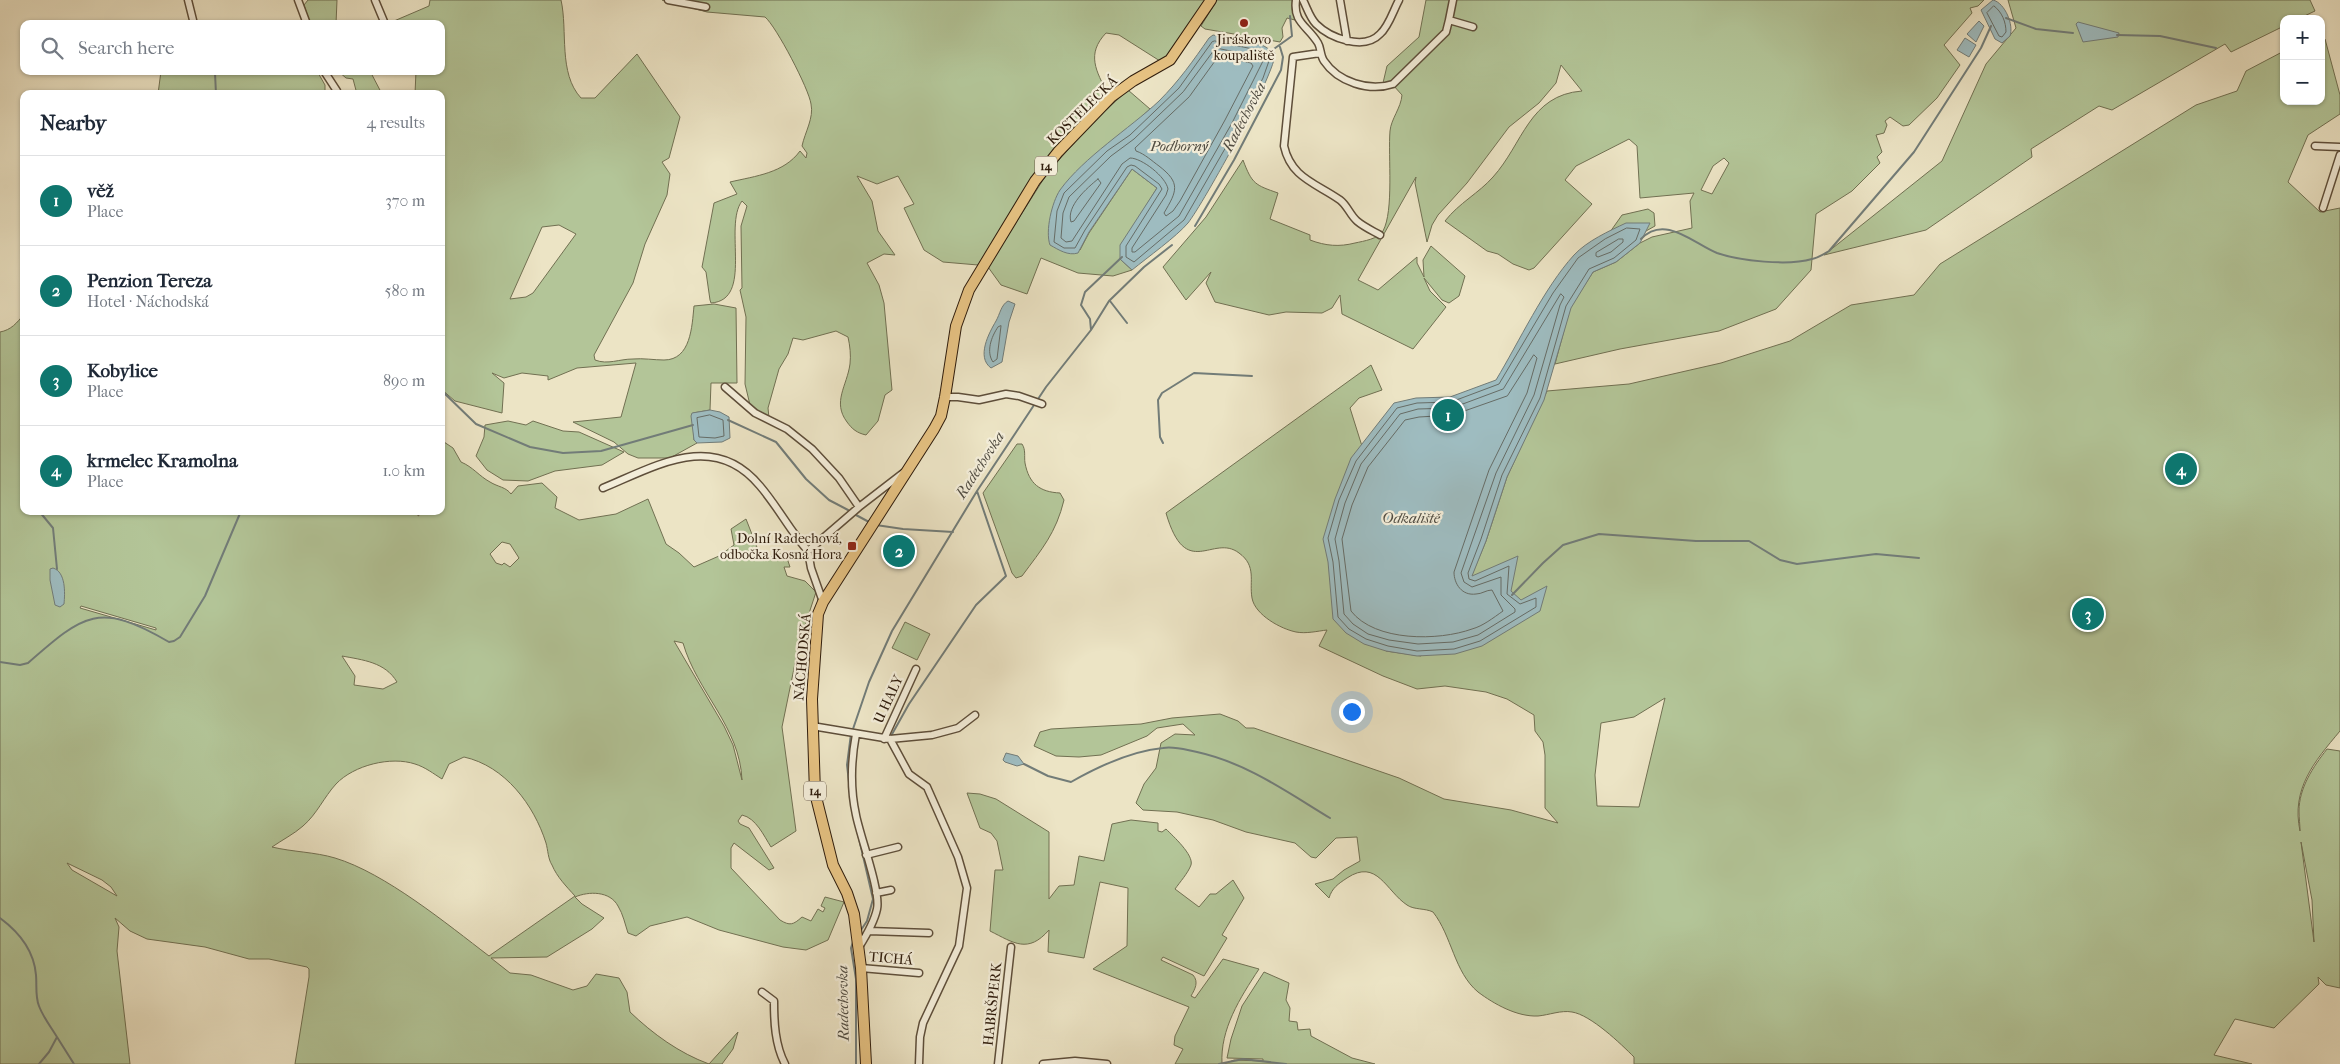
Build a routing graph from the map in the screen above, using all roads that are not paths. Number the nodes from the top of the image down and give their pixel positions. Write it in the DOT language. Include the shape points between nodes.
graph roads {
  1 [pos="188,0"];
  2 [pos="298,0"];
  3 [pos="375,0"];
  4 [pos="668,0"];
  5 [pos="1211,0"];
  6 [pos="1296,0"];
  7 [pos="1304,0"];
  8 [pos="1340,0"];
  9 [pos="1399,0"];
  10 [pos="1453,0"];
  11 [pos="706,7"];
  12 [pos="193,20"];
  13 [pos="306,20"];
  14 [pos="382,20"];
  15 [pos="1449,20"];
  16 [pos="1473,27"];
  17 [pos="1348,41"];
  18 [pos="1320,53"];
  19 [pos="327,75"];
  20 [pos="336,90"];
  21 [pos="2315,146"];
  22 [pos="2340,146"];
  23 [pos="2340,155"];
  24 [pos="2323,208"];
  25 [pos="1380,235"];
  26 [pos="972,283"];
  27 [pos="725,387"];
  28 [pos="945,397"];
  29 [pos="1041,403"];
  30 [pos="909,469"];
  31 [pos="603,488"];
  32 [pos="859,507"];
  33 [pos="808,551"];
  34 [pos="824,602"];
  35 [pos="916,669"];
  36 [pos="975,716"];
  37 [pos="812,726"];
  38 [pos="856,734"];
  39 [pos="887,739"];
  40 [pos="898,848"];
  41 [pos="866,854"];
  42 [pos="891,890"];
  43 [pos="876,893"];
  44 [pos="869,931"];
  45 [pos="929,933"];
  46 [pos="859,947"];
  47 [pos="1011,947"];
  48 [pos="860,968"];
  49 [pos="920,973"];
  50 [pos="762,992"];
  51 [pos="785,1064"];
  52 [pos="866,1064"];
  53 [pos="919,1064"];
  54 [pos="998,1064"];
  55 [pos="1043,1064"];
  56 [pos="1107,1064"];
  1 -- 12 [label="street"];
  2 -- 13 [label="street"];
  3 -- 14 [label="street"];
  4 -- 11 [label="street"];
  5 -- 26 [label="main road, KOSTELECKÁ / 14" via="1170,60 1119,91 1058,152 1031,188"];
  6 -- 18 [label="street" via="1295,12 1319,44"];
  7 -- 17 [label="street" via="1316,25"];
  8 -- 17 [label="street"];
  9 -- 17 [label="street" via="1380,35 1368,42"];
  10 -- 15 [label="street"];
  15 -- 16 [label="street"];
  15 -- 18 [label="street" via="1446,32 1396,81 1386,86 1359,84 1342,78"];
  18 -- 25 [label="street" via="1293,57 1284,146 1286,156 1292,168 1342,202 1358,222"];
  19 -- 20 [label="street"];
  21 -- 22 [label="street"];
  23 -- 24 [label="street"];
  26 -- 28 [label="main road, NÁCHODSKÁ / 14" via="956,326"];
  27 -- 32 [label="street" via="755,413 787,428 812,449 839,478"];
  28 -- 29 [label="street" via="980,400 1006,394"];
  28 -- 30 [label="main road, NÁCHODSKÁ / 14" via="938,422"];
  30 -- 32 [label="street"];
  30 -- 34 [label="main road, NÁCHODSKÁ / 14"];
  31 -- 33 [label="street" via="674,460 714,456 734,464 754,479"];
  32 -- 33 [label="street"];
  33 -- 34 [label="street"];
  34 -- 37 [label="main road, NÁCHODSKÁ / 14" via="818,614"];
  35 -- 39 [label="street, U HALY"];
  36 -- 39 [label="street" via="958,728 932,735"];
  37 -- 38 [label="street"];
  37 -- 46 [label="main road, NÁCHODSKÁ / 14" via="816,793 824,834 854,914"];
  38 -- 39 [label="street"];
  38 -- 41 [label="street" via="852,793"];
  39 -- 53 [label="street" via="909,774 927,787 958,857 967,888 959,946 924,1023"];
  40 -- 41 [label="street"];
  41 -- 43 [label="street"];
  42 -- 43 [label="street"];
  43 -- 44 [label="street" via="878,908"];
  44 -- 45 [label="street"];
  44 -- 46 [label="street"];
  46 -- 48 [label="main road, NÁCHODSKÁ / 14"];
  47 -- 54 [label="street, HABRŠPERK"];
  48 -- 49 [label="street, TICHÁ"];
  48 -- 52 [label="main road, NÁCHODSKÁ / 14"];
  50 -- 51 [label="street" via="774,1001 774,1023"];
  55 -- 56 [label="street" via="1075,1061"];
}
